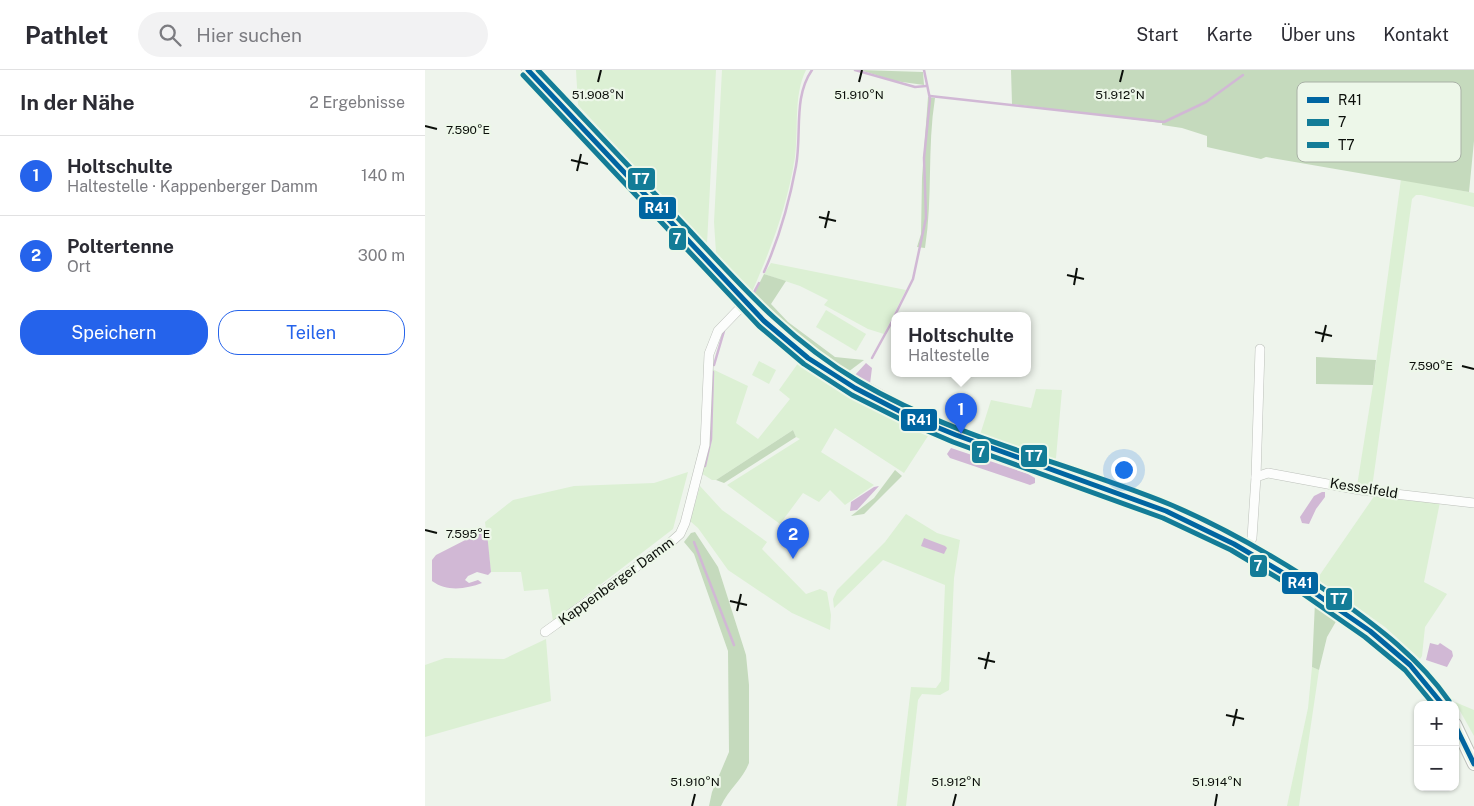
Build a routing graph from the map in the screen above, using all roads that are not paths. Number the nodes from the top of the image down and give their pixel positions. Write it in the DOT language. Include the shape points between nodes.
graph roads {
  1 [pos="527,70"];
  2 [pos="746,302"];
  3 [pos="1259,349"];
  4 [pos="1256,477"];
  5 [pos="1474,503"];
  6 [pos="1247,551"];
  7 [pos="545,632"];
  8 [pos="1440,701"];
  9 [pos="1459,732"];
  10 [pos="1474,764"];
  1 -- 2 [label="main road"];
  2 -- 6 [label="main road" via="781,338 801,353 902,414 973,443 1167,512"];
  2 -- 7 [label="street, Kappenberger Damm" via="718,332 709,354 705,445 680,534"];
  3 -- 4 [label="street"];
  4 -- 5 [label="street, Kesselfeld" via="1277,474 1360,490"];
  4 -- 6 [label="street" via="1252,538"];
  6 -- 8 [label="main road" via="1326,600 1373,634 1415,670"];
  9 -- 10 [label="main road"];
}
